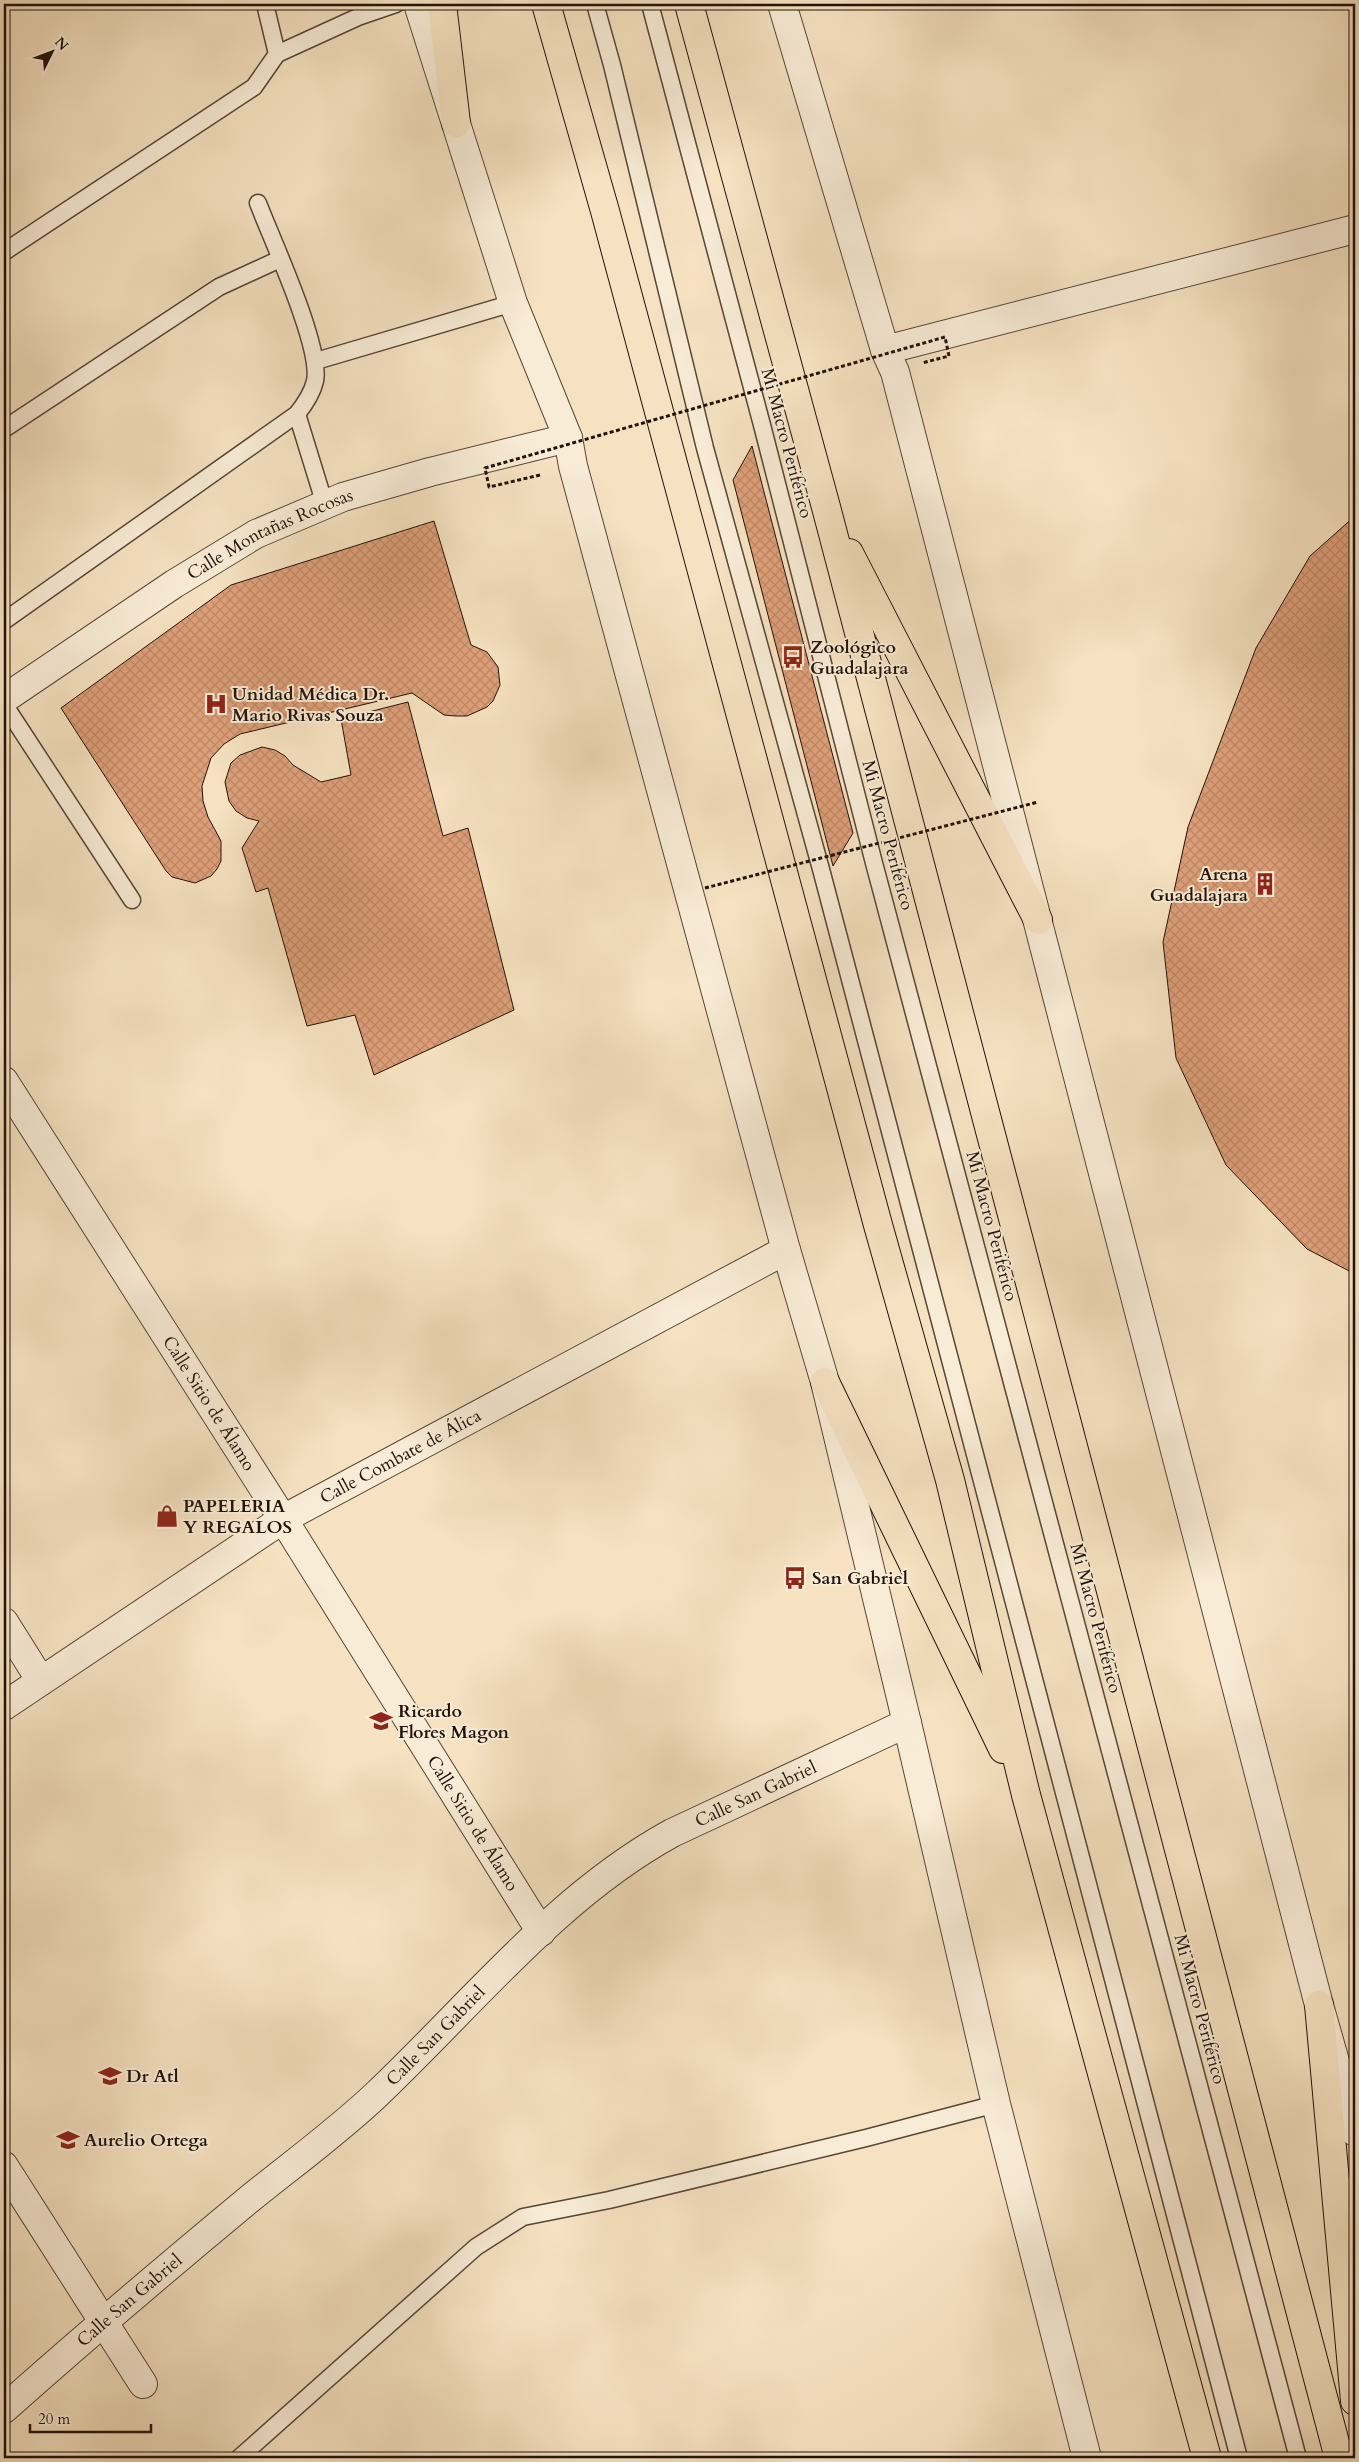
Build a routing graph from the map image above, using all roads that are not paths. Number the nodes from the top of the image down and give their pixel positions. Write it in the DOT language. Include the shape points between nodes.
graph roads {
  1 [pos="265,4"];
  2 [pos="396,4"];
  3 [pos="418,4"];
  4 [pos="442,4"];
  5 [pos="546,4"];
  6 [pos="595,4"];
  7 [pos="650,4"];
  8 [pos="689,4"];
  9 [pos="782,4"];
  10 [pos="277,54"];
  11 [pos="456,123"];
  12 [pos="258,203"];
  13 [pos="1355,230"];
  14 [pos="4,252"];
  15 [pos="280,259"];
  16 [pos="513,304"];
  17 [pos="885,350"];
  18 [pos="316,360"];
  19 [pos="297,414"];
  20 [pos="4,429"];
  21 [pos="568,438"];
  22 [pos="326,505"];
  23 [pos="826,507"];
  24 [pos="4,621"];
  25 [pos="4,699"];
  26 [pos="4,704"];
  27 [pos="132,900"];
  28 [pos="1038,920"];
  29 [pos="4,1081"];
  30 [pos="786,1250"];
  31 [pos="825,1382"];
  32 [pos="283,1519"];
  33 [pos="4,1622"];
  34 [pos="41,1681"];
  35 [pos="4,1706"];
  36 [pos="907,1723"];
  37 [pos="1026,1795"];
  38 [pos="541,1932"];
  39 [pos="1319,2005"];
  40 [pos="996,2104"];
  41 [pos="1355,2132"];
  42 [pos="4,2166"];
  43 [pos="102,2321"];
  44 [pos="143,2384"];
  45 [pos="1355,2401"];
  46 [pos="4,2409"];
  47 [pos="239,2458"];
  48 [pos="1087,2458"];
  49 [pos="1207,2458"];
  50 [pos="1239,2458"];
  51 [pos="1298,2458"];
  52 [pos="1339,2458"];
  1 -- 10 [label="lane"];
  2 -- 10 [label="lane" via="358,17"];
  3 -- 11 [label="street"];
  4 -- 11 [label="highway"];
  5 -- 37 [label="highway" via="608,220 873,1206 950,1480"];
  6 -- 50 [label="lane" via="704,448 822,873"];
  7 -- 51 [label="lane, Mi Macro Periférico" via="874,863"];
  8 -- 23 [label="highway"];
  9 -- 17 [label="street"];
  10 -- 14 [label="lane" via="254,87"];
  11 -- 16 [label="street"];
  12 -- 15 [label="lane"];
  13 -- 17 [label="street"];
  15 -- 18 [label="lane"];
  15 -- 20 [label="lane" via="219,287"];
  16 -- 18 [label="lane"];
  16 -- 21 [label="street"];
  17 -- 28 [label="street" via="894,372"];
  18 -- 19 [label="lane" via="316,380 309,398"];
  19 -- 22 [label="lane"];
  19 -- 24 [label="lane"];
  21 -- 22 [label="street, Calle Montañas Rocosas" via="430,472"];
  21 -- 30 [label="street"];
  22 -- 25 [label="street, Calle Montañas Rocosas" via="256,534 174,584"];
  23 -- 28 [label="highway"];
  23 -- 52 [label="highway"];
  26 -- 27 [label="lane"];
  28 -- 39 [label="street"];
  29 -- 32 [label="street, Calle Sitio de Álamo"];
  30 -- 31 [label="street"];
  30 -- 32 [label="street, Calle Combate de Álica"];
  31 -- 36 [label="street"];
  31 -- 37 [label="highway"];
  32 -- 34 [label="street, Calle Combate de Álica"];
  32 -- 38 [label="street, Calle Sitio de Álamo"];
  33 -- 34 [label="street"];
  34 -- 35 [label="street, Calle Combate de Álica"];
  36 -- 38 [label="street, Calle San Gabriel" via="636,1853"];
  36 -- 40 [label="street"];
  37 -- 49 [label="highway"];
  38 -- 43 [label="street, Calle San Gabriel" via="376,2095"];
  39 -- 41 [label="street"];
  39 -- 45 [label="highway"];
  40 -- 47 [label="lane" via="609,2200 523,2216 476,2247"];
  40 -- 48 [label="street"];
  42 -- 43 [label="street"];
  43 -- 44 [label="street"];
  43 -- 46 [label="street, Calle San Gabriel"];
}
